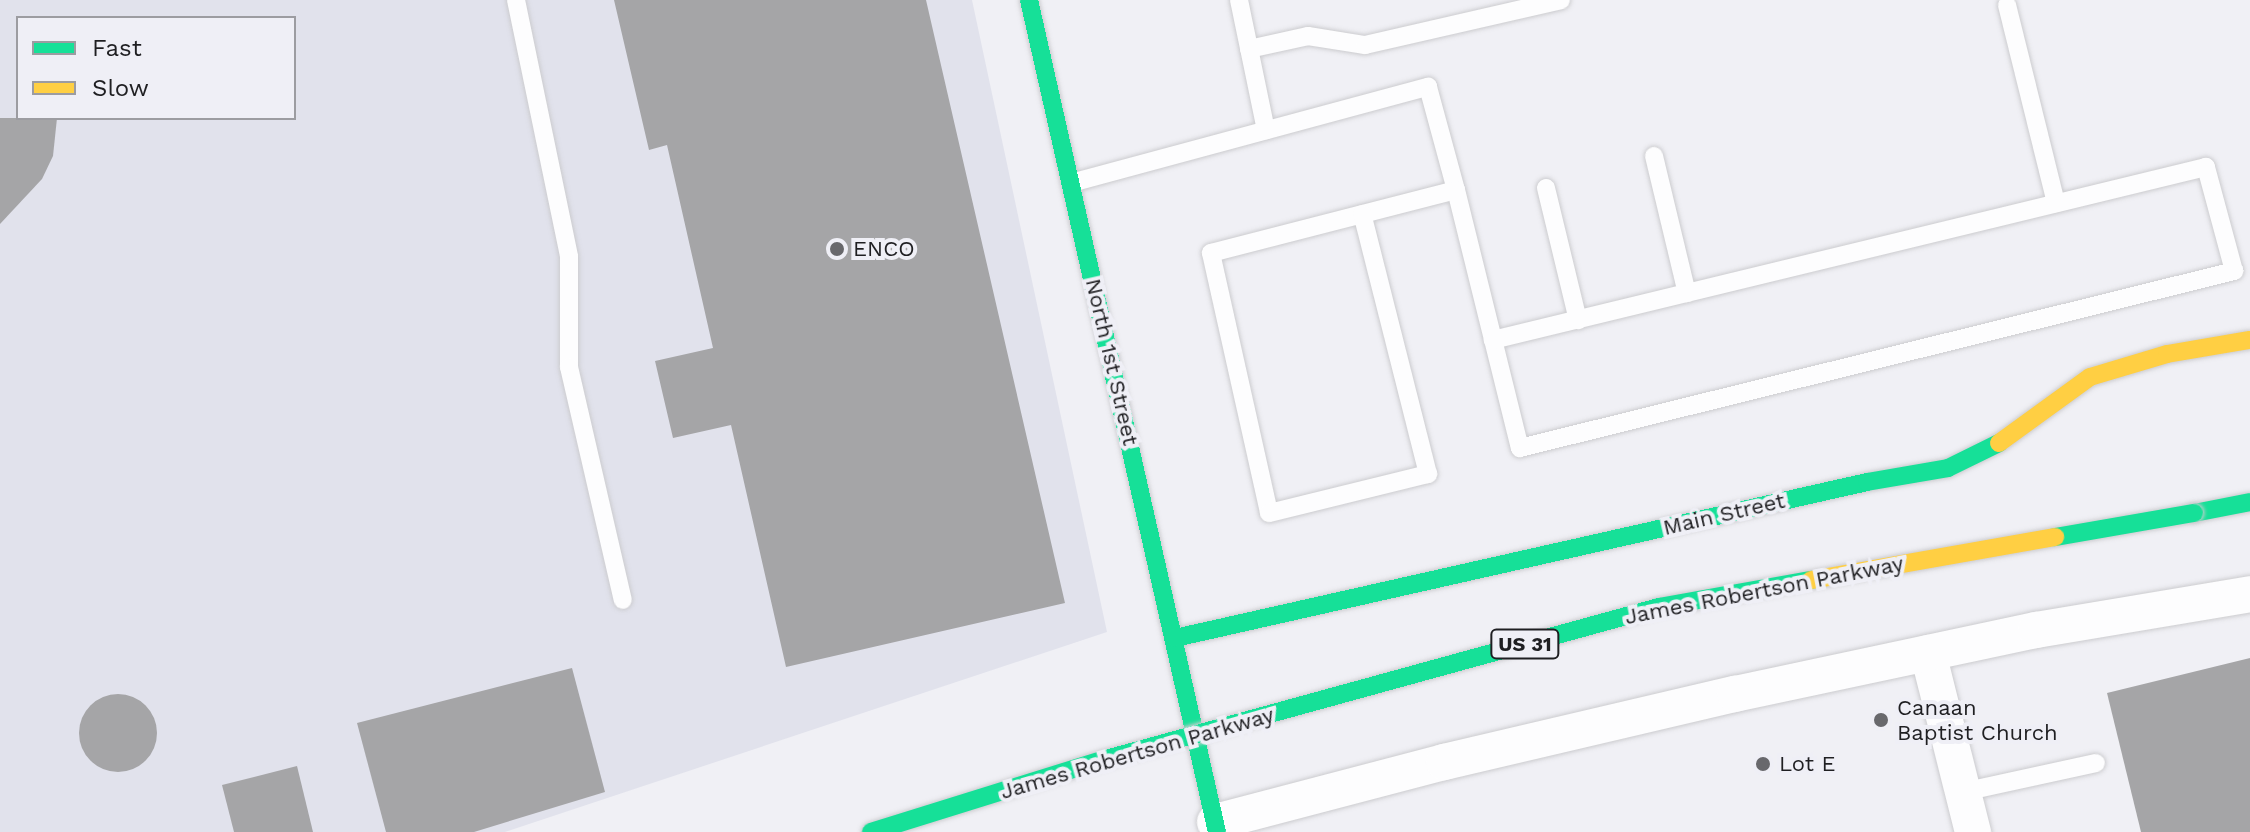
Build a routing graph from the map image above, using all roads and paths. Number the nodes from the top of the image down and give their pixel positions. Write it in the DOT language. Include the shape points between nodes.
graph roads {
  1 [pos="516,0"];
  2 [pos="1029,0"];
  3 [pos="1239,0"];
  4 [pos="1472,0"];
  5 [pos="1561,0"];
  6 [pos="2007,5"];
  7 [pos="1477,20"];
  8 [pos="1249,49"];
  9 [pos="1266,130"];
  10 [pos="1654,156"];
  11 [pos="1071,183"];
  12 [pos="1546,188"];
  13 [pos="1456,190"];
  14 [pos="2056,203"];
  15 [pos="1362,214"];
  16 [pos="2242,277"];
  17 [pos="1687,293"];
  18 [pos="1578,320"];
  19 [pos="1493,340"];
  20 [pos="2250,340"];
  21 [pos="2250,502"];
  22 [pos="2250,594"];
  23 [pos="623,600"];
  24 [pos="1175,638"];
  25 [pos="1928,653"];
  26 [pos="2096,763"];
  27 [pos="1963,792"];
  28 [pos="1208,829"];
  29 [pos="871,832"];
  30 [pos="1973,832"];
  1 -- 23 [label="lane" via="569,257 569,367"];
  2 -- 11 [label="street, North 1st Street"];
  3 -- 8 [label="lane"];
  4 -- 7 [label="lane"];
  5 -- 7 [label="lane"];
  6 -- 14 [label="lane"];
  7 -- 8 [label="lane" via="1365,45 1308,36"];
  8 -- 9 [label="lane"];
  9 -- 11 [label="lane"];
  9 -- 13 [label="lane" via="1428,87"];
  10 -- 17 [label="lane"];
  11 -- 24 [label="street, North 1st Street"];
  12 -- 18 [label="lane"];
  13 -- 15 [label="lane"];
  13 -- 19 [label="lane"];
  14 -- 16 [label="lane" via="2206,167"];
  14 -- 17 [label="lane"];
  15 -- 15 [label="lane" via="1211,253 1269,513 1428,474"];
  16 -- 19 [label="lane" via="1520,448"];
  17 -- 18 [label="lane"];
  18 -- 19 [label="lane"];
  20 -- 24 [label="street, Main Street" via="2167,354 2090,377 2008,438 1948,468"];
  21 -- 29 [label="street, James Robertson Parkway / US 31, bridge" via="1659,607 1106,759"];
  22 -- 25 [label="street"];
  24 -- 28 [label="street, North 1st Street"];
  25 -- 27 [label="street"];
  25 -- 28 [label="street" via="1444,762"];
  26 -- 27 [label="lane"];
  27 -- 30 [label="street"];
}
